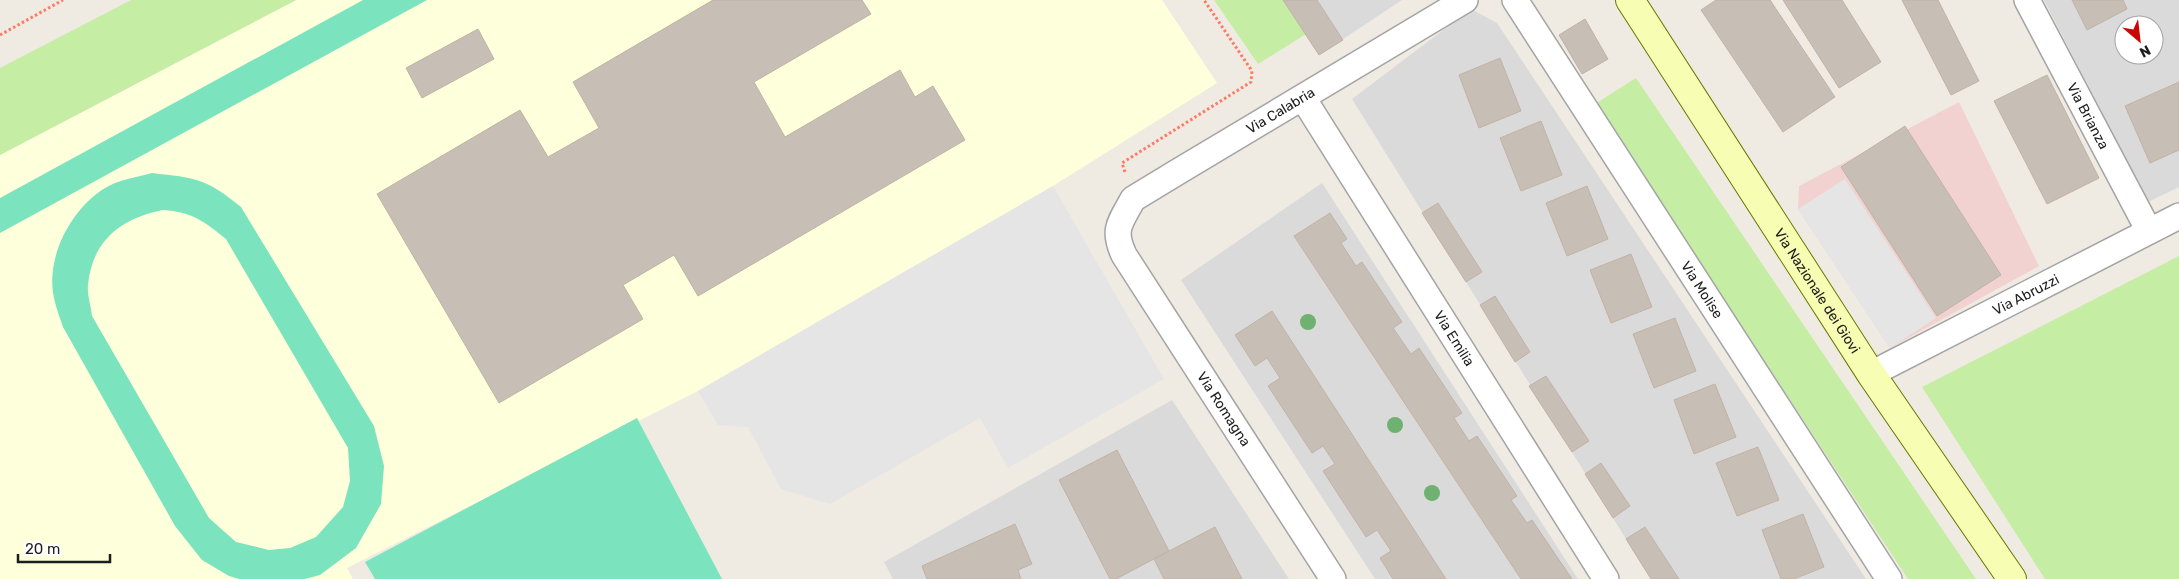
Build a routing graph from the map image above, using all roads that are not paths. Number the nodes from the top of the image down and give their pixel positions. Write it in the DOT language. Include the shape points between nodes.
graph roads {
  1 [pos="1465,0"];
  2 [pos="1515,0"];
  3 [pos="1630,0"];
  4 [pos="2027,0"];
  5 [pos="1302,98"];
  6 [pos="2179,216"];
  7 [pos="2148,231"];
  8 [pos="1117,238"];
  9 [pos="1871,374"];
  10 [pos="1333,579"];
  11 [pos="1606,579"];
  12 [pos="1889,579"];
  13 [pos="2012,579"];
  1 -- 5 [label="street, Via Calabria"];
  2 -- 12 [label="street, Via Molise"];
  3 -- 9 [label="main road, Via Nazionale dei Giovi"];
  4 -- 7 [label="street, Via Brianza"];
  5 -- 8 [label="street, Via Calabria" via="1132,199 1120,223"];
  5 -- 11 [label="street, Via Emilia"];
  6 -- 7 [label="street, Via Abruzzi"];
  7 -- 9 [label="street, Via Abruzzi"];
  8 -- 10 [label="street, Via Romagna" via="1145,287"];
  9 -- 13 [label="main road, Via Nazionale dei Giovi"];
}
